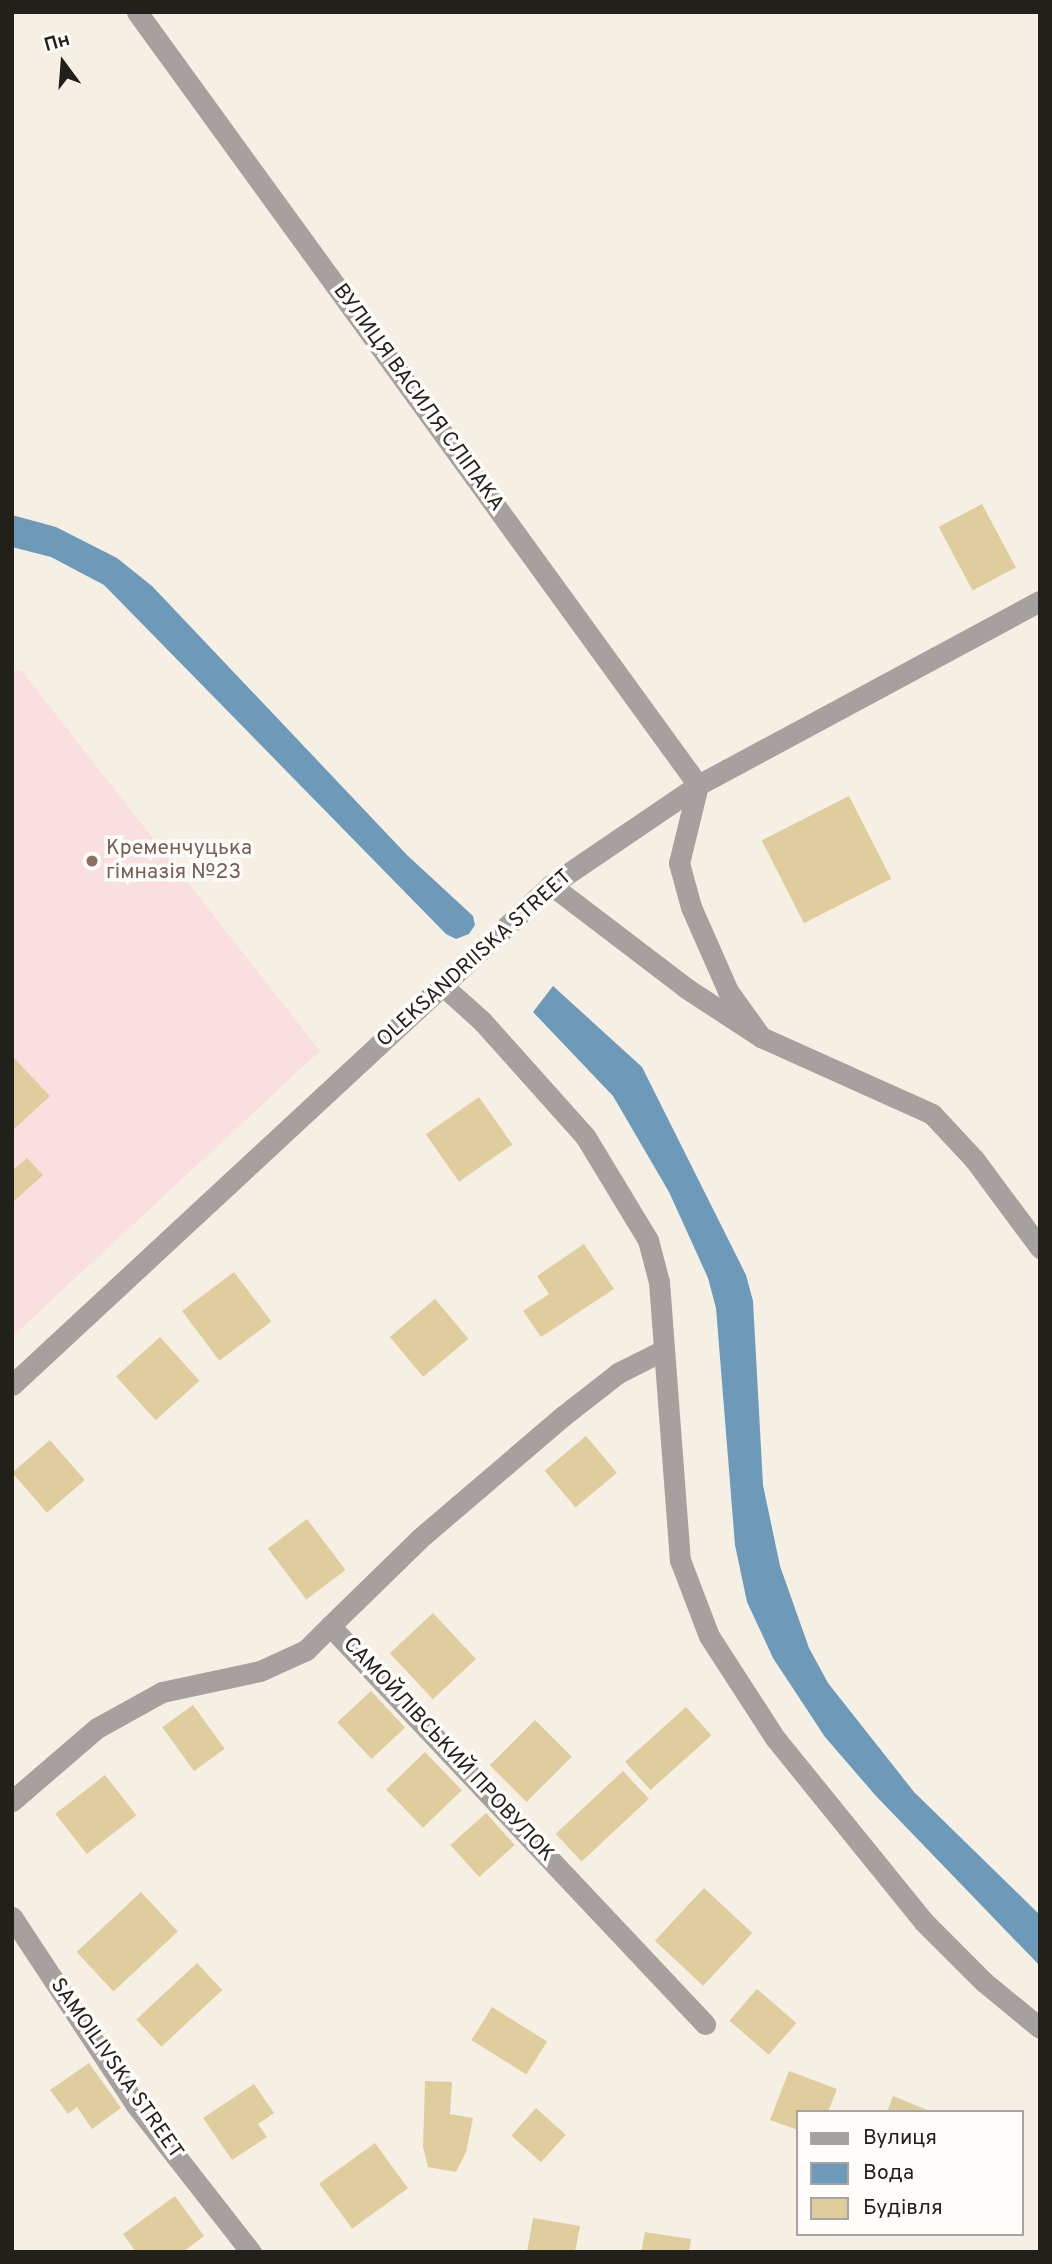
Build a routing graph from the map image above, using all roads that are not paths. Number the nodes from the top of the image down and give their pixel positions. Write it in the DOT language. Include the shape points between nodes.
graph roads {
  1 [pos="137,12"];
  2 [pos="1040,601"];
  3 [pos="698,785"];
  4 [pos="551,885"];
  5 [pos="442,985"];
  6 [pos="761,1037"];
  7 [pos="1040,1248"];
  8 [pos="664,1350"];
  9 [pos="12,1384"];
  10 [pos="330,1626"];
  11 [pos="12,1801"];
  12 [pos="12,1917"];
  13 [pos="705,2024"];
  14 [pos="1040,2028"];
  15 [pos="251,2252"];
  1 -- 3 [label="street, ВУЛИЦЯ ВАСИЛЯ СЛІПАКА"];
  2 -- 3 [label="street, OLEKSANDRIISKA STREET"];
  3 -- 4 [label="street, OLEKSANDRIISKA STREET"];
  3 -- 6 [label="street" via="679,863 691,907 727,991"];
  4 -- 5 [label="street, OLEKSANDRIISKA STREET"];
  4 -- 6 [label="street" via="686,988"];
  5 -- 8 [label="street" via="541,1085 585,1136 620,1188 648,1240 659,1282"];
  5 -- 9 [label="street, OLEKSANDRIISKA STREET"];
  6 -- 7 [label="street" via="932,1114 974,1159"];
  8 -- 10 [label="street" via="618,1373 563,1416 419,1539"];
  8 -- 14 [label="street" via="680,1560 709,1636 775,1738 924,1922 984,1982"];
  10 -- 11 [label="street, САМОЙЛІВСЬКИЙ ПРОВУЛОК" via="306,1650 260,1671 162,1692 108,1722"];
  10 -- 13 [label="street, САМОЙЛІВСЬКИЙ ПРОВУЛОК"];
  12 -- 15 [label="street, SAMOILIVSKA STREET" via="136,2105"];
}
